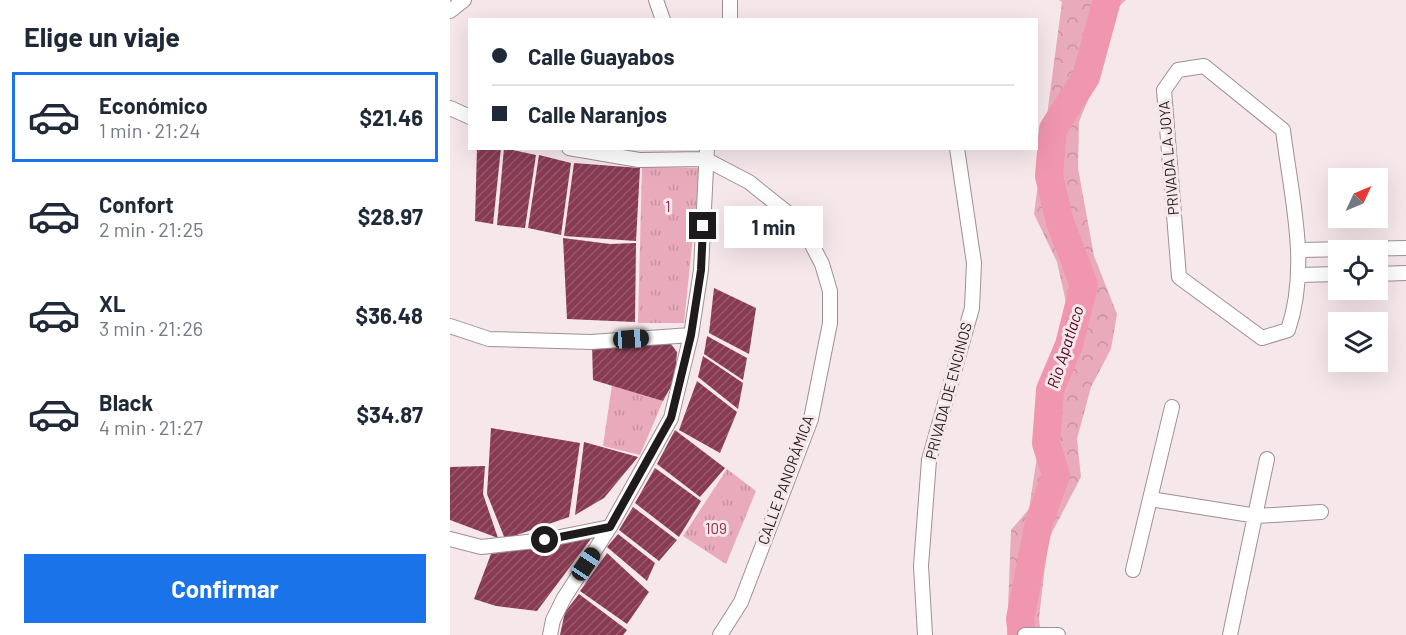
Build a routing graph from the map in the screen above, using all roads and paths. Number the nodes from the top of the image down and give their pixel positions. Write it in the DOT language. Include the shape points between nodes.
graph roads {
  1 [pos="464,0"];
  2 [pos="656,0"];
  3 [pos="730,0"];
  4 [pos="450,11"];
  5 [pos="662,18"];
  6 [pos="730,18"];
  7 [pos="450,108"];
  8 [pos="468,116"];
  9 [pos="581,150"];
  10 [pos="957,150"];
  11 [pos="705,152"];
  12 [pos="1406,249"];
  13 [pos="1299,250"];
  14 [pos="1406,273"];
  15 [pos="1328,274"];
  16 [pos="1388,274"];
  17 [pos="1299,275"];
  18 [pos="450,326"];
  19 [pos="691,335"];
  20 [pos="1172,407"];
  21 [pos="1267,459"];
  22 [pos="1150,499"];
  23 [pos="1321,512"];
  24 [pos="1257,516"];
  25 [pos="610,527"];
  26 [pos="450,539"];
  27 [pos="1133,570"];
  28 [pos="1056,634"];
  29 [pos="550,635"];
  30 [pos="720,635"];
  31 [pos="925,635"];
  32 [pos="1025,635"];
  33 [pos="1230,635"];
  1 -- 4 [label="street"];
  2 -- 5 [label="street"];
  3 -- 6 [label="street"];
  7 -- 8 [label="street"];
  9 -- 11 [label="street" via="639,160"];
  10 -- 31 [label="street, PRIVADA DE ENCINOS" via="974,263 972,308 929,460 921,566"];
  11 -- 19 [label="street" via="701,270"];
  11 -- 30 [label="street, CALLE PANORÁMICA" via="794,218 810,239 830,291 830,323 811,418 741,602"];
  12 -- 13 [label="street"];
  13 -- 17 [label="street, PRIVADA LA JOYA"];
  13 -- 17 [label="street, PRIVADA LA JOYA" via="1283,130 1204,66 1179,70 1164,90 1179,277 1262,338 1288,330 1297,305"];
  14 -- 16 [label="street"];
  15 -- 17 [label="street"];
  18 -- 19 [label="street" via="489,339 591,342"];
  19 -- 25 [label="street" via="671,418"];
  20 -- 22 [label="street"];
  21 -- 24 [label="street"];
  22 -- 24 [label="street"];
  22 -- 27 [label="street"];
  23 -- 24 [label="street"];
  24 -- 33 [label="street"];
  25 -- 26 [label="street" via="481,547"];
  25 -- 29 [label="street" via="564,597"];
  28 -- 32 [label="street"];
}
